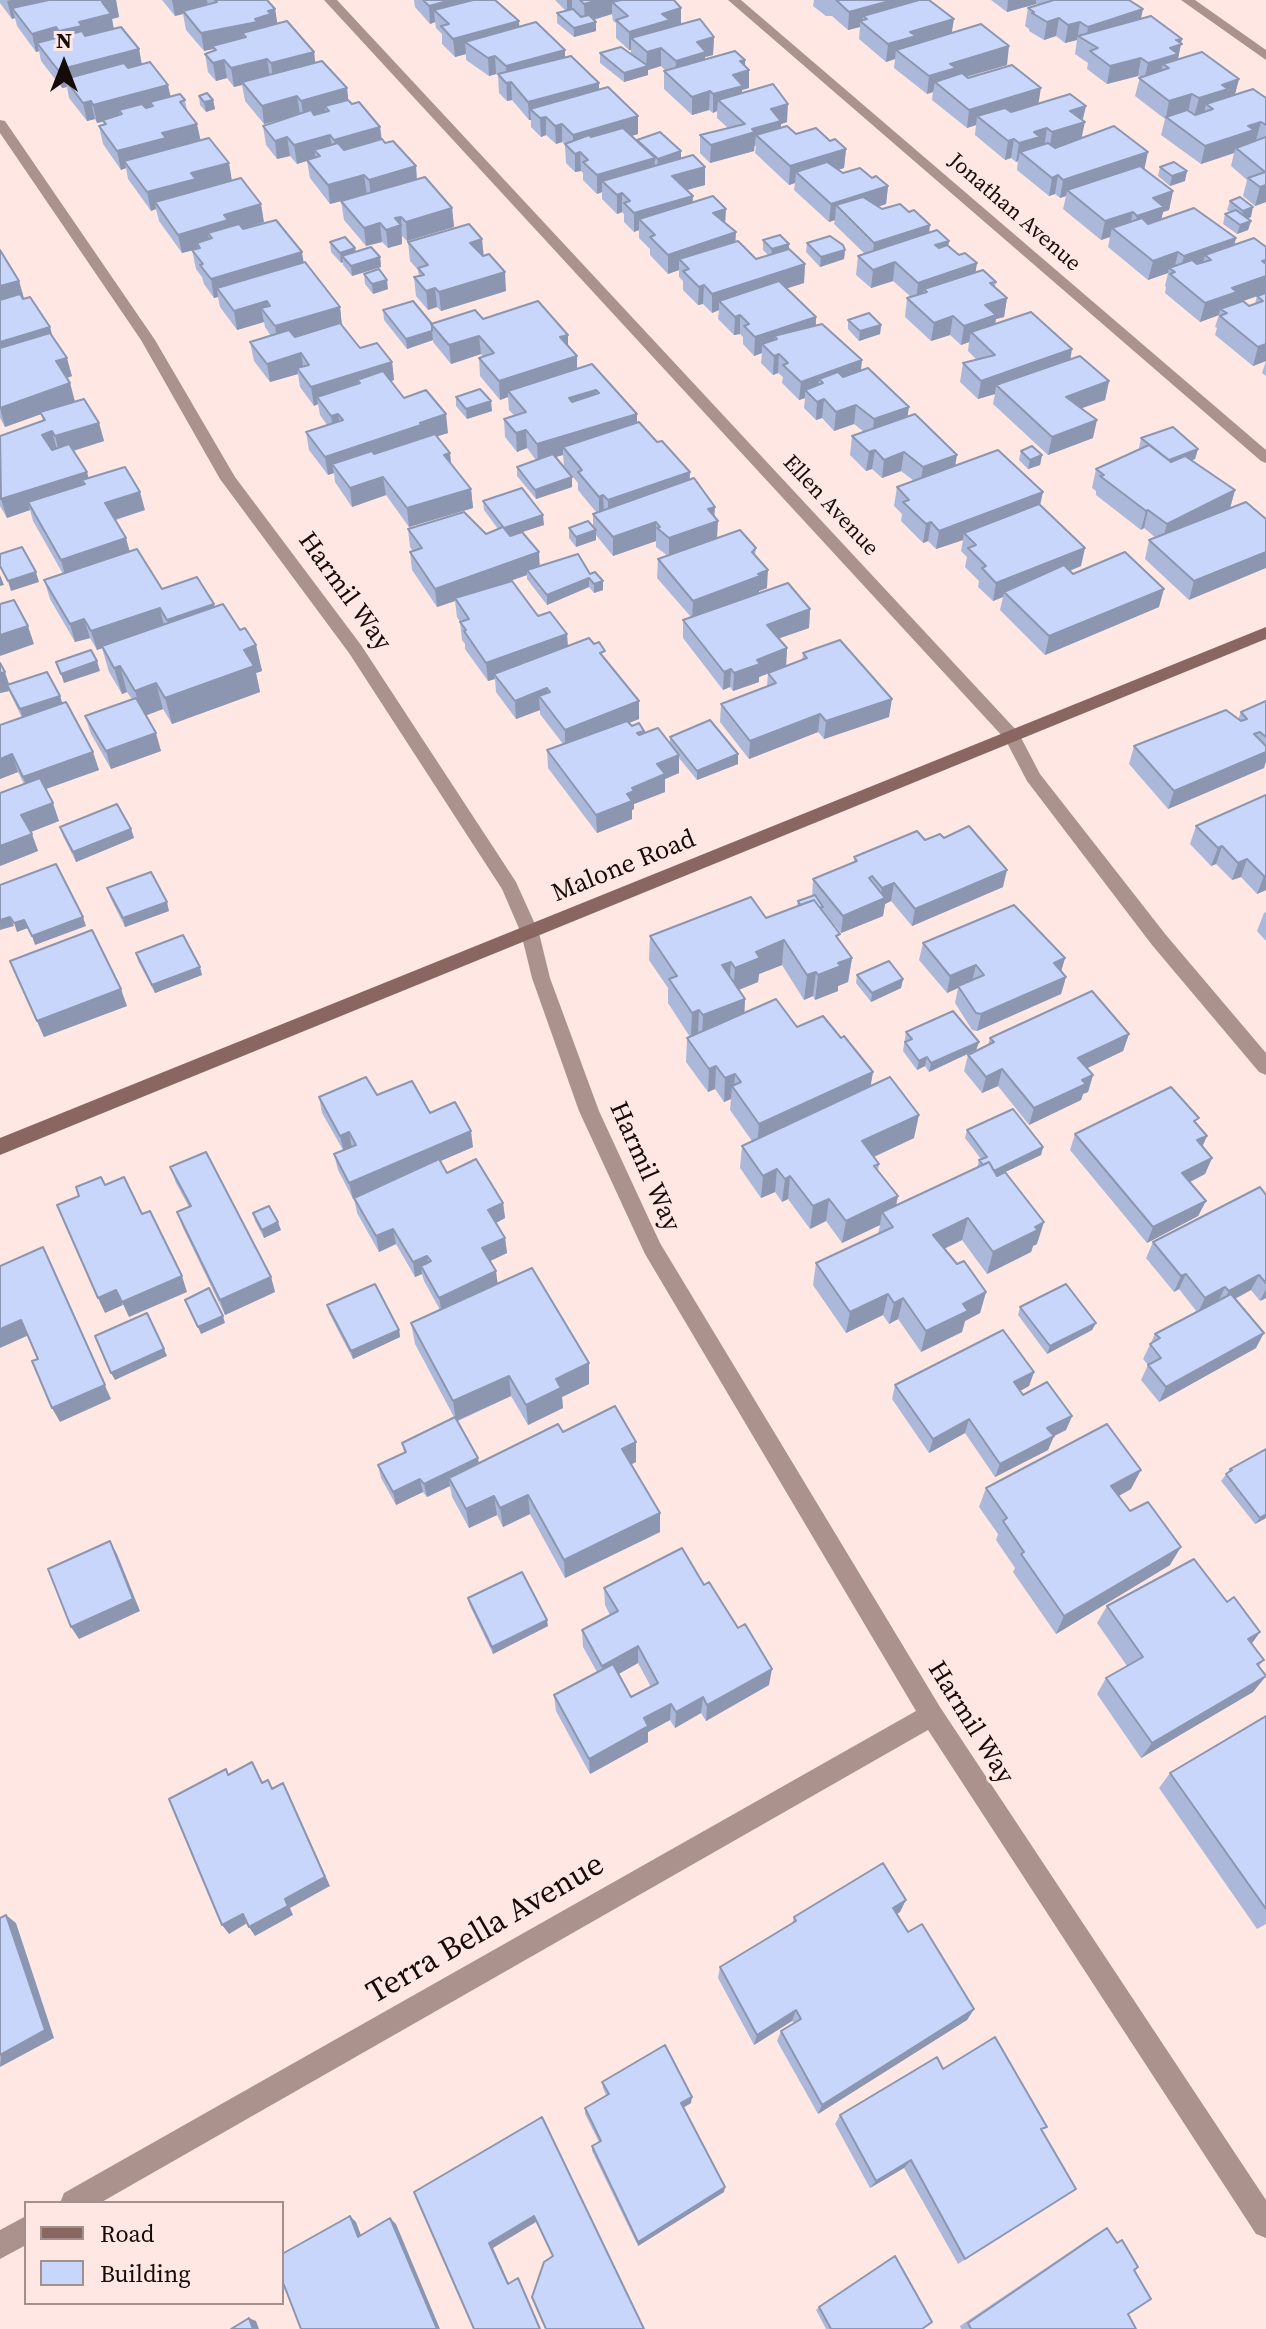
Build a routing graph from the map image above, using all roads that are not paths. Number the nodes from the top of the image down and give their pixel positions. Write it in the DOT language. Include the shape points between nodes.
graph roads {
  1 [pos="330,0"];
  2 [pos="734,0"];
  3 [pos="1187,0"];
  4 [pos="1266,56"];
  5 [pos="0,124"];
  6 [pos="1266,458"];
  7 [pos="1266,633"];
  8 [pos="1012,736"];
  9 [pos="530,933"];
  10 [pos="1266,1067"];
  11 [pos="0,1147"];
  12 [pos="932,1715"];
  13 [pos="78,2201"];
  14 [pos="1266,2224"];
  15 [pos="24,2231"];
  16 [pos="0,2245"];
  1 -- 8 [label="street, Ellen Avenue"];
  2 -- 6 [label="street, Jonathan Avenue"];
  3 -- 4 [label="street"];
  5 -- 9 [label="street, Harmil Way" via="148,340 228,479 355,649 510,887"];
  7 -- 8 [label="street, Malone Road"];
  8 -- 9 [label="street, Malone Road"];
  8 -- 10 [label="street, Ellen Avenue" via="1043,789"];
  9 -- 11 [label="street, Malone Road"];
  9 -- 12 [label="street, Harmil Way" via="589,1111 652,1248"];
  12 -- 13 [label="street, Terra Bella Avenue"];
  12 -- 14 [label="street, Harmil Way"];
  15 -- 16 [label="street"];
}
